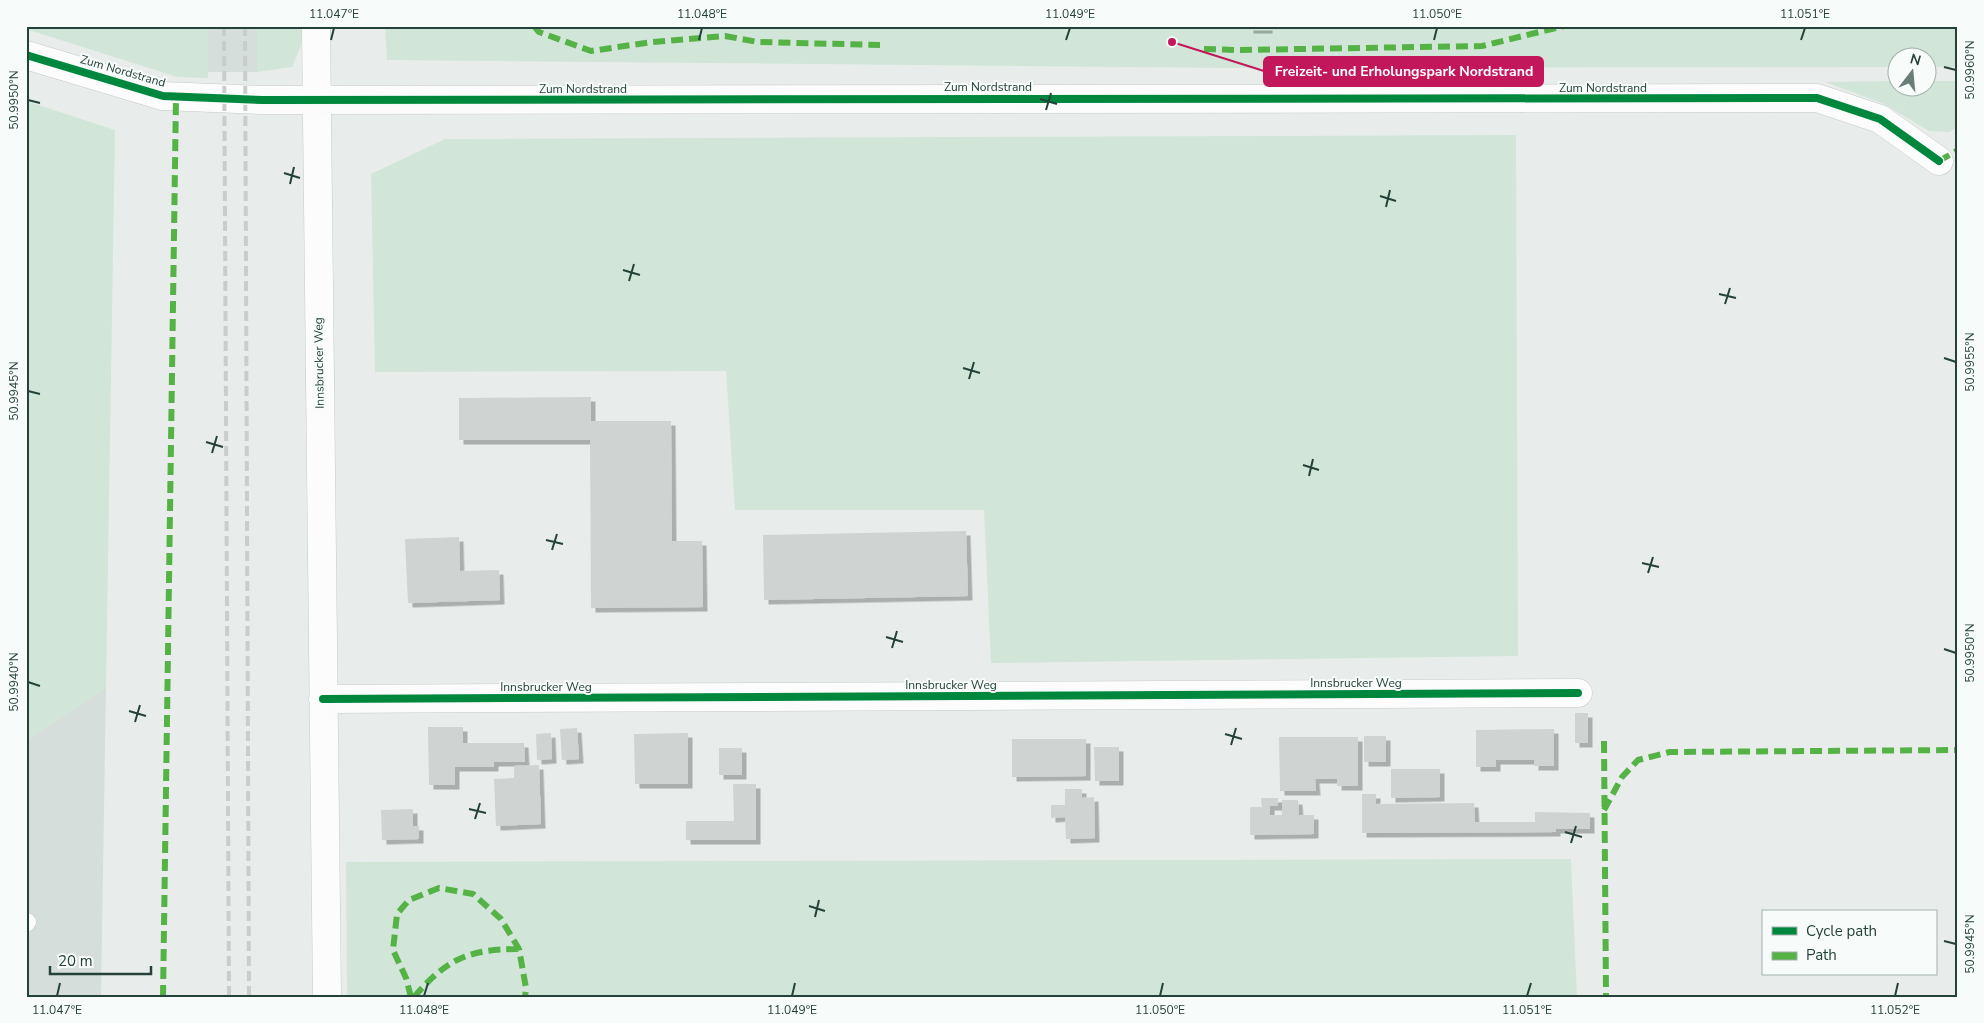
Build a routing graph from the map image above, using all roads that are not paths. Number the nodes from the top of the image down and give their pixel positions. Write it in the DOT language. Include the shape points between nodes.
graph roads {
  1 [pos="316,26"];
  2 [pos="26,55"];
  3 [pos="316,101"];
  4 [pos="1939,161"];
  5 [pos="1578,693"];
  6 [pos="323,699"];
  7 [pos="327,997"];
  1 -- 3 [label="street, Innsbrucker Weg"];
  2 -- 3 [label="street, Zum Nordstrand" via="163,96"];
  3 -- 4 [label="street, Zum Nordstrand" via="1817,98 1880,119"];
  3 -- 6 [label="street, Innsbrucker Weg"];
  5 -- 6 [label="street, Innsbrucker Weg"];
  6 -- 7 [label="street, Innsbrucker Weg"];
}
